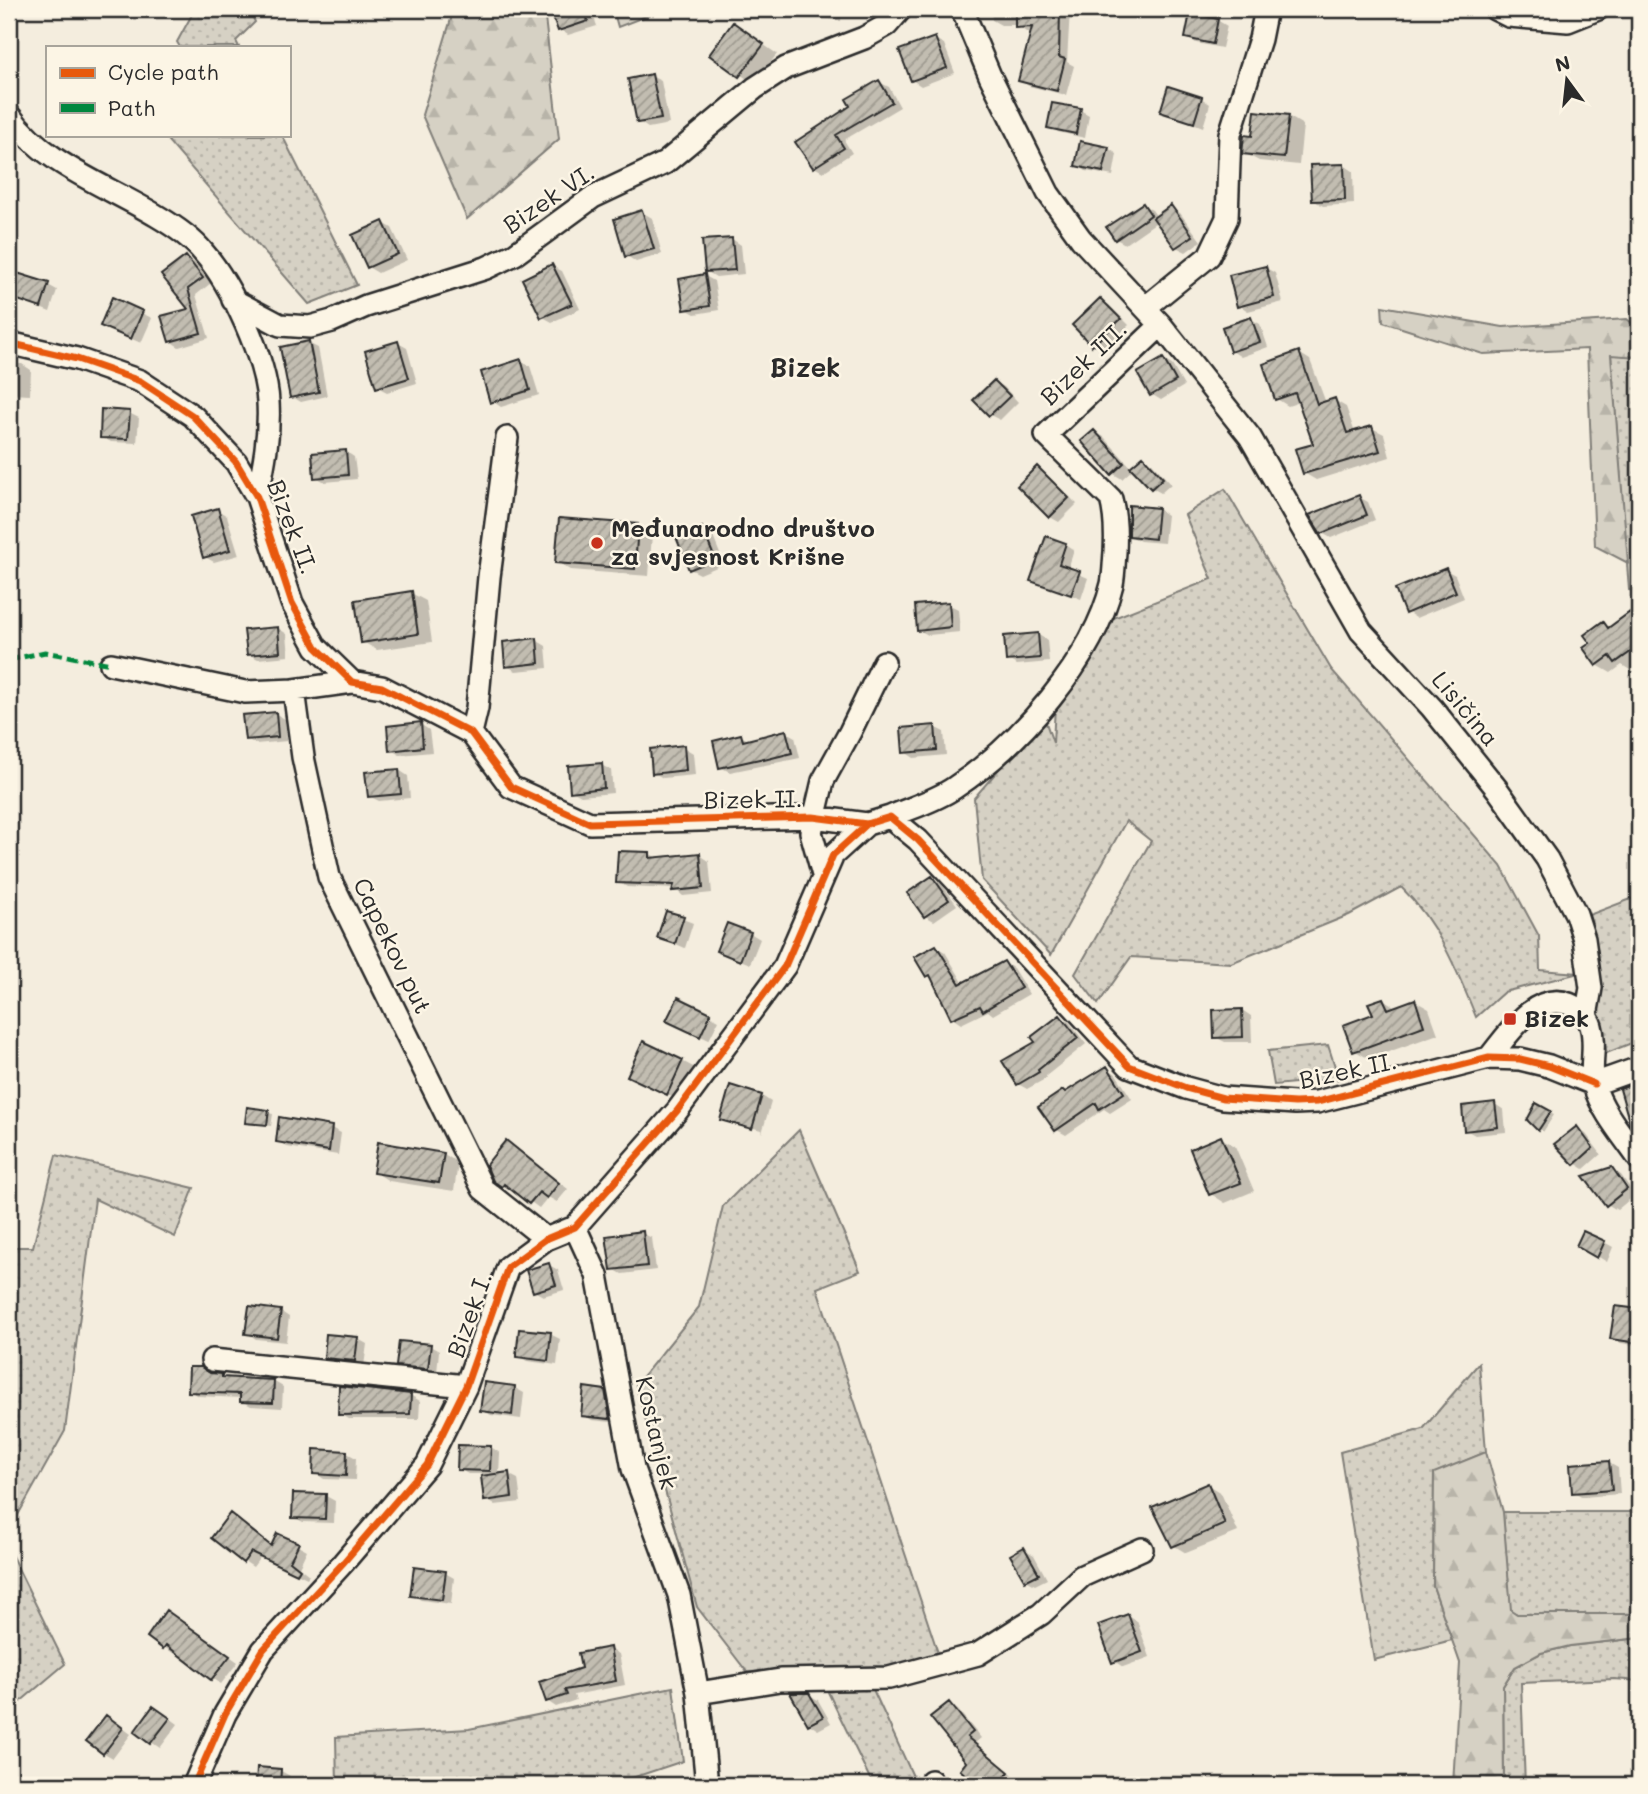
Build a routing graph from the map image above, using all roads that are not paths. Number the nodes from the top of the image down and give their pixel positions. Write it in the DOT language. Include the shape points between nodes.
graph roads {
  1 [pos="901,9"];
  2 [pos="962,9"];
  3 [pos="1266,9"];
  4 [pos="1495,9"];
  5 [pos="1598,9"];
  6 [pos="9,115"];
  7 [pos="233,300"];
  8 [pos="1146,307"];
  9 [pos="1161,325"];
  10 [pos="9,343"];
  11 [pos="507,438"];
  12 [pos="257,496"];
  13 [pos="884,662"];
  14 [pos="111,664"];
  15 [pos="352,682"];
  16 [pos="294,690"];
  17 [pos="471,733"];
  18 [pos="813,817"];
  19 [pos="890,817"];
  20 [pos="867,824"];
  21 [pos="823,875"];
  22 [pos="1586,1016"];
  23 [pos="1489,1058"];
  24 [pos="1639,1068"];
  25 [pos="1594,1084"];
  26 [pos="1639,1159"];
  27 [pos="575,1227"];
  28 [pos="546,1238"];
  29 [pos="212,1360"];
  30 [pos="466,1386"];
  31 [pos="1142,1549"];
  32 [pos="698,1693"];
  33 [pos="194,1785"];
  34 [pos="707,1785"];
  1 -- 7 [label="street, Bizek VI." via="864,38 786,68 665,163 593,197 515,254 486,268 310,327 280,325"];
  2 -- 8 [label="street, Bizek III." via="1048,193 1081,239"];
  3 -- 8 [label="street" via="1230,134 1227,218 1209,256"];
  4 -- 5 [label="street" via="1509,16 1568,21"];
  6 -- 7 [label="street" via="44,152 184,234 217,269"];
  7 -- 12 [label="street" via="263,369 268,398 267,452"];
  8 -- 9 [label="street, Bizek III."];
  9 -- 19 [label="street, Bizek III." via="1046,435 1111,499 1115,513 1112,584 1091,639 1067,679 992,759 952,790"];
  9 -- 22 [label="street, Lisičina" via="1250,437 1361,631 1432,708 1547,859 1584,939 1591,988"];
  10 -- 12 [label="street, Bizek II." via="77,359 140,381 193,416 236,462"];
  11 -- 17 [label="street"];
  12 -- 15 [label="street, Bizek II." via="292,603 316,647"];
  13 -- 18 [label="street, Bizek II." via="823,780"];
  14 -- 16 [label="street" via="245,692"];
  15 -- 16 [label="street"];
  15 -- 17 [label="street, Bizek II." via="382,687"];
  16 -- 28 [label="street, Capekov put" via="329,877 483,1189"];
  17 -- 18 [label="street, Bizek II." via="511,787 590,823"];
  18 -- 20 [label="street, Bizek II."];
  18 -- 21 [label="street, Bizek II." via="811,832"];
  19 -- 20 [label="street, Bizek II."];
  19 -- 23 [label="street, Bizek II." via="918,840 1129,1066 1223,1098 1295,1103 1317,1102"];
  20 -- 21 [label="street, Bizek I." via="833,855"];
  21 -- 27 [label="street, Bizek I." via="785,966 677,1111"];
  22 -- 23 [label="street" via="1564,1003 1546,1004 1522,1019"];
  22 -- 25 [label="street, Lisičina" via="1593,1035"];
  23 -- 25 [label="street, Bizek II." via="1549,1066"];
  24 -- 25 [label="street"];
  25 -- 26 [label="street, Lisičina"];
  27 -- 28 [label="street, Bizek I."];
  27 -- 32 [label="street, Kostanjek" via="597,1275 633,1469 678,1595"];
  28 -- 30 [label="street, Bizek I." via="508,1267"];
  29 -- 30 [label="street"];
  30 -- 33 [label="street, Bizek I." via="427,1465 263,1650 225,1714"];
  31 -- 32 [label="street" via="1082,1576 1041,1614 978,1654 889,1678 780,1680"];
  32 -- 34 [label="street, Kostanjek"];
}
